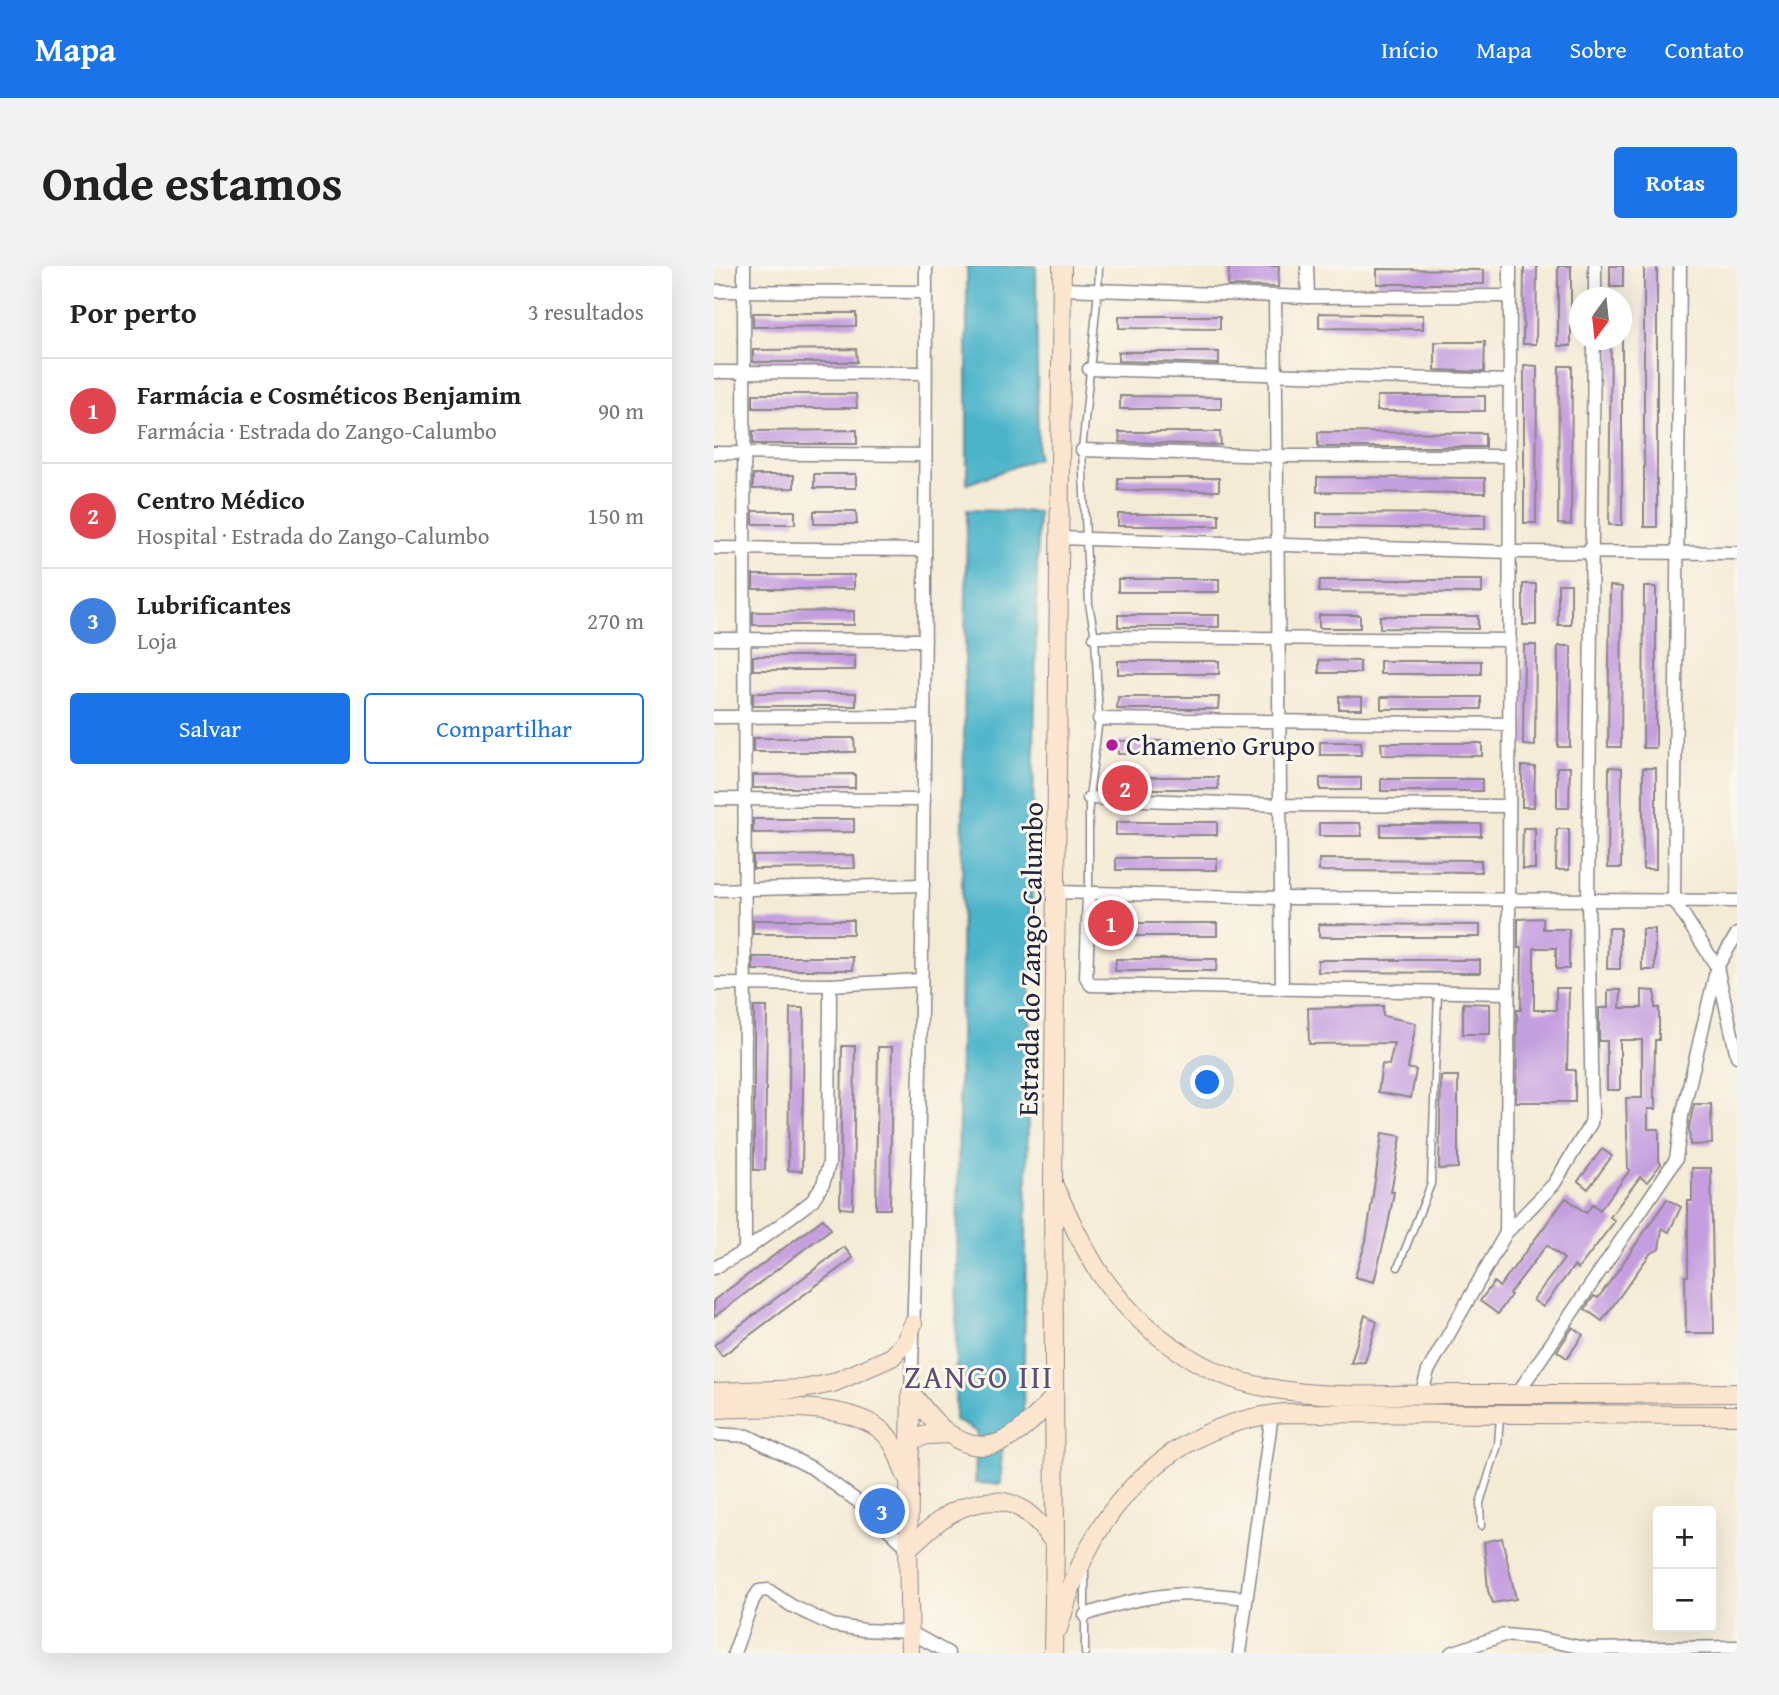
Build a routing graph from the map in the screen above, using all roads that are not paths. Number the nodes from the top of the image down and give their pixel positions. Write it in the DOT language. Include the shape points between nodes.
graph roads {
  1 [pos="744,266"];
  2 [pos="926,266"];
  3 [pos="1062,266"];
  4 [pos="1098,266"];
  5 [pos="1307,266"];
  6 [pos="1510,266"];
  7 [pos="1595,266"];
  8 [pos="1680,266"];
  9 [pos="1595,287"];
  10 [pos="1062,289"];
  11 [pos="743,290"];
  12 [pos="714,291"];
  13 [pos="1098,291"];
  14 [pos="926,292"];
  15 [pos="1510,296"];
  16 [pos="1275,297"];
  17 [pos="1308,297"];
  18 [pos="1594,350"];
  19 [pos="1089,369"];
  20 [pos="714,372"];
  21 [pos="743,373"];
  22 [pos="925,373"];
  23 [pos="1275,376"];
  24 [pos="1510,381"];
  25 [pos="1082,450"];
  26 [pos="714,453"];
  27 [pos="744,453"];
  28 [pos="925,455"];
  29 [pos="1275,456"];
  30 [pos="1511,456"];
  31 [pos="1085,537"];
  32 [pos="1058,538"];
  33 [pos="1277,546"];
  34 [pos="714,548"];
  35 [pos="744,548"];
  36 [pos="925,550"];
  37 [pos="1592,551"];
  38 [pos="1510,552"];
  39 [pos="1678,552"];
  40 [pos="1737,553"];
  41 [pos="1095,637"];
  42 [pos="1279,638"];
  43 [pos="714,639"];
  44 [pos="744,639"];
  45 [pos="1510,639"];
  46 [pos="925,640"];
  47 [pos="924,716"];
  48 [pos="714,717"];
  49 [pos="744,717"];
  50 [pos="1098,719"];
  51 [pos="1279,723"];
  52 [pos="1509,724"];
  53 [pos="1089,798"];
  54 [pos="714,799"];
  55 [pos="744,799"];
  56 [pos="924,800"];
  57 [pos="1280,805"];
  58 [pos="1509,806"];
  59 [pos="923,885"];
  60 [pos="744,889"];
  61 [pos="714,890"];
  62 [pos="1057,892"];
  63 [pos="1089,894"];
  64 [pos="1281,898"];
  65 [pos="1588,899"];
  66 [pos="1509,900"];
  67 [pos="1674,900"];
  68 [pos="1737,901"];
  69 [pos="1737,934"];
  70 [pos="1717,967"];
  71 [pos="921,980"];
  72 [pos="714,984"];
  73 [pos="744,985"];
  74 [pos="831,985"];
  75 [pos="1282,988"];
  76 [pos="1438,990"];
  77 [pos="1508,993"];
  78 [pos="1737,1056"];
  79 [pos="1053,1183"];
  80 [pos="1506,1233"];
  81 [pos="745,1251"];
  82 [pos="1398,1267"];
  83 [pos="714,1268"];
  84 [pos="913,1324"];
  85 [pos="714,1392"];
  86 [pos="911,1393"];
  87 [pos="1737,1393"];
  88 [pos="1517,1394"];
  89 [pos="1421,1395"];
  90 [pos="1053,1398"];
  91 [pos="714,1409"];
  92 [pos="1272,1414"];
  93 [pos="1500,1414"];
  94 [pos="1737,1415"];
  95 [pos="714,1434"];
  96 [pos="948,1434"];
  97 [pos="910,1440"];
  98 [pos="909,1483"];
  99 [pos="1481,1526"];
  100 [pos="1055,1543"];
  101 [pos="908,1548"];
  102 [pos="1085,1556"];
  103 [pos="1246,1598"];
  104 [pos="1085,1615"];
  105 [pos="910,1632"];
  106 [pos="1737,1647"];
  107 [pos="1053,1649"];
  108 [pos="1715,1650"];
  109 [pos="734,1653"];
  110 [pos="910,1653"];
  111 [pos="947,1653"];
  112 [pos="1085,1653"];
  113 [pos="1239,1653"];
  114 [pos="1451,1653"];
  1 -- 11 [label="street"];
  2 -- 14 [label="street"];
  3 -- 10 [label="main road, Estrada do Zango-Calumbo"];
  4 -- 13 [label="lane"];
  5 -- 17 [label="street"];
  6 -- 15 [label="street"];
  7 -- 9 [label="street"];
  8 -- 39 [label="street"];
  10 -- 13 [label="street"];
  10 -- 32 [label="main road, Estrada do Zango-Calumbo"];
  11 -- 12 [label="street"];
  11 -- 14 [label="street"];
  11 -- 21 [label="street"];
  13 -- 16 [label="street"];
  13 -- 19 [label="lane"];
  14 -- 22 [label="street"];
  15 -- 17 [label="street"];
  15 -- 24 [label="street"];
  16 -- 17 [label="street"];
  16 -- 23 [label="street"];
  18 -- 37 [label="street"];
  19 -- 23 [label="street"];
  19 -- 25 [label="lane"];
  20 -- 21 [label="street"];
  21 -- 22 [label="street"];
  21 -- 27 [label="street"];
  22 -- 28 [label="street"];
  23 -- 24 [label="street"];
  23 -- 29 [label="street"];
  24 -- 30 [label="street"];
  25 -- 29 [label="street"];
  25 -- 31 [label="lane"];
  26 -- 27 [label="street"];
  27 -- 28 [label="street"];
  27 -- 35 [label="street"];
  28 -- 36 [label="street"];
  29 -- 30 [label="street"];
  29 -- 33 [label="street"];
  30 -- 38 [label="street"];
  31 -- 32 [label="street"];
  31 -- 33 [label="street"];
  31 -- 41 [label="lane"];
  32 -- 62 [label="main road, Estrada do Zango-Calumbo"];
  33 -- 38 [label="street"];
  33 -- 42 [label="street"];
  34 -- 35 [label="street"];
  35 -- 36 [label="street"];
  35 -- 44 [label="street"];
  36 -- 46 [label="street"];
  37 -- 38 [label="street"];
  37 -- 39 [label="street"];
  37 -- 65 [label="street"];
  38 -- 45 [label="street"];
  39 -- 40 [label="street"];
  39 -- 67 [label="street"];
  41 -- 42 [label="street"];
  41 -- 50 [label="lane"];
  42 -- 45 [label="street"];
  42 -- 51 [label="street"];
  43 -- 44 [label="street"];
  44 -- 46 [label="street"];
  44 -- 49 [label="street"];
  45 -- 52 [label="street"];
  46 -- 47 [label="street"];
  47 -- 49 [label="street"];
  47 -- 56 [label="street"];
  48 -- 49 [label="street"];
  49 -- 55 [label="street"];
  50 -- 51 [label="street"];
  50 -- 53 [label="lane"];
  51 -- 52 [label="street"];
  51 -- 57 [label="street"];
  52 -- 58 [label="street"];
  53 -- 57 [label="street"];
  53 -- 63 [label="lane"];
  54 -- 55 [label="street"];
  55 -- 56 [label="street"];
  55 -- 60 [label="street"];
  56 -- 59 [label="street"];
  57 -- 58 [label="street"];
  57 -- 64 [label="street"];
  58 -- 66 [label="street"];
  59 -- 60 [label="street"];
  59 -- 71 [label="street"];
  60 -- 61 [label="street"];
  60 -- 73 [label="street"];
  62 -- 63 [label="street"];
  62 -- 79 [label="main road, Estrada do Zango-Calumbo"];
  63 -- 64 [label="street"];
  63 -- 75 [label="street" via="1086,977 1091,985"];
  64 -- 66 [label="street"];
  64 -- 75 [label="street"];
  65 -- 66 [label="street"];
  65 -- 67 [label="street"];
  65 -- 80 [label="street" via="1591,1123 1554,1184"];
  66 -- 77 [label="street"];
  67 -- 68 [label="street"];
  67 -- 70 [label="street"];
  69 -- 70 [label="street"];
  70 -- 78 [label="street"];
  70 -- 88 [label="street" via="1676,1159"];
  71 -- 74 [label="street"];
  71 -- 84 [label="street"];
  72 -- 73 [label="street"];
  73 -- 74 [label="street"];
  73 -- 81 [label="street"];
  74 -- 81 [label="street" via="829,1164 824,1184 812,1201"];
  75 -- 76 [label="street"];
  76 -- 77 [label="street"];
  76 -- 82 [label="lane" via="1431,1184"];
  77 -- 80 [label="street"];
  79 -- 89 [label="main road" via="1083,1244 1126,1306 1197,1361 1261,1387 1299,1393"];
  79 -- 90 [label="main road, Estrada do Zango-Calumbo"];
  80 -- 89 [label="street" via="1428,1371"];
  81 -- 83 [label="street"];
  84 -- 85 [label="main road" via="892,1357 833,1383 803,1389"];
  84 -- 86 [label="street"];
  86 -- 96 [label="main road"];
  86 -- 97 [label="main road"];
  87 -- 88 [label="main road"];
  88 -- 89 [label="main road"];
  90 -- 96 [label="main road" via="1009,1440 974,1445"];
  90 -- 100 [label="main road, Estrada do Zango-Calumbo"];
  91 -- 98 [label="main road" via="844,1412 890,1439"];
  92 -- 93 [label="main road"];
  92 -- 102 [label="main road" via="1221,1427 1166,1456 1128,1490"];
  92 -- 103 [label="street"];
  93 -- 94 [label="main road"];
  93 -- 99 [label="lane" via="1498,1445 1480,1503"];
  95 -- 101 [label="street" via="748,1436 812,1468 864,1506"];
  96 -- 97 [label="main road"];
  97 -- 98 [label="main road"];
  98 -- 101 [label="main road"];
  100 -- 101 [label="main road" via="1019,1507 996,1501 970,1504 942,1518"];
  100 -- 107 [label="main road, Estrada do Zango-Calumbo"];
  101 -- 105 [label="main road"];
  102 -- 104 [label="lane"];
  102 -- 107 [label="main road"];
  103 -- 104 [label="street" via="1167,1594"];
  103 -- 113 [label="street"];
  104 -- 112 [label="lane"];
  105 -- 109 [label="street" via="832,1625 768,1590 759,1591"];
  105 -- 110 [label="main road"];
  105 -- 111 [label="street"];
  106 -- 108 [label="street"];
  108 -- 114 [label="street" via="1589,1649 1504,1635"];
}
